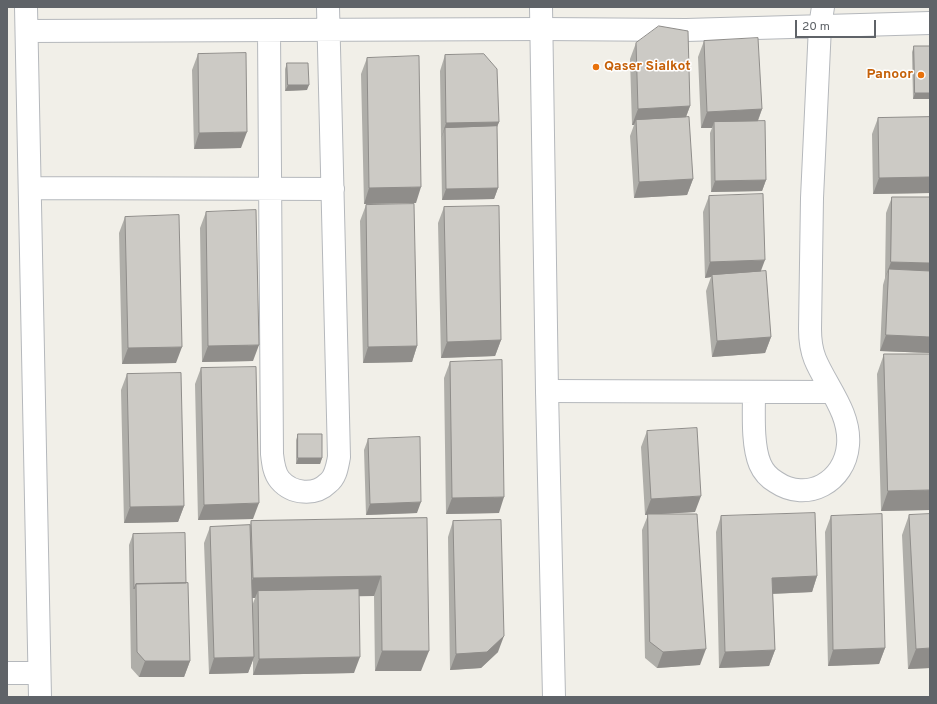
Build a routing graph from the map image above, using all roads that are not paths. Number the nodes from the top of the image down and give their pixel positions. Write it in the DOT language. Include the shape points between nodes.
graph roads {
  1 [pos="26,7"];
  2 [pos="328,7"];
  3 [pos="541,7"];
  4 [pos="822,17"];
  5 [pos="930,23"];
  6 [pos="542,29"];
  7 [pos="329,30"];
  8 [pos="28,31"];
  9 [pos="269,31"];
  10 [pos="30,188"];
  11 [pos="271,188"];
  12 [pos="332,189"];
  13 [pos="547,391"];
  14 [pos="754,392"];
  15 [pos="831,392"];
  16 [pos="7,673"];
  17 [pos="39,673"];
  18 [pos="40,697"];
  19 [pos="554,697"];
  1 -- 8 [label="street"];
  2 -- 7 [label="street"];
  3 -- 6 [label="street"];
  4 -- 5 [label="street"];
  4 -- 6 [label="street" via="686,30"];
  4 -- 15 [label="street" via="812,198 810,343"];
  6 -- 7 [label="street"];
  6 -- 13 [label="street"];
  7 -- 9 [label="street"];
  7 -- 12 [label="street"];
  8 -- 9 [label="street"];
  8 -- 10 [label="street"];
  9 -- 11 [label="street"];
  10 -- 11 [label="street"];
  10 -- 17 [label="street"];
  11 -- 12 [label="street"];
  11 -- 12 [label="street" via="272,454 274,468 280,480 290,489 304,492 317,490 329,483 336,471 339,457"];
  13 -- 14 [label="street"];
  13 -- 19 [label="street"];
  14 -- 15 [label="street"];
  14 -- 15 [label="street" via="755,451 760,465 769,478 782,486 797,490 813,489 827,483 839,472 846,458 848,444 844,416"];
  16 -- 17 [label="street"];
  17 -- 18 [label="street"];
}
